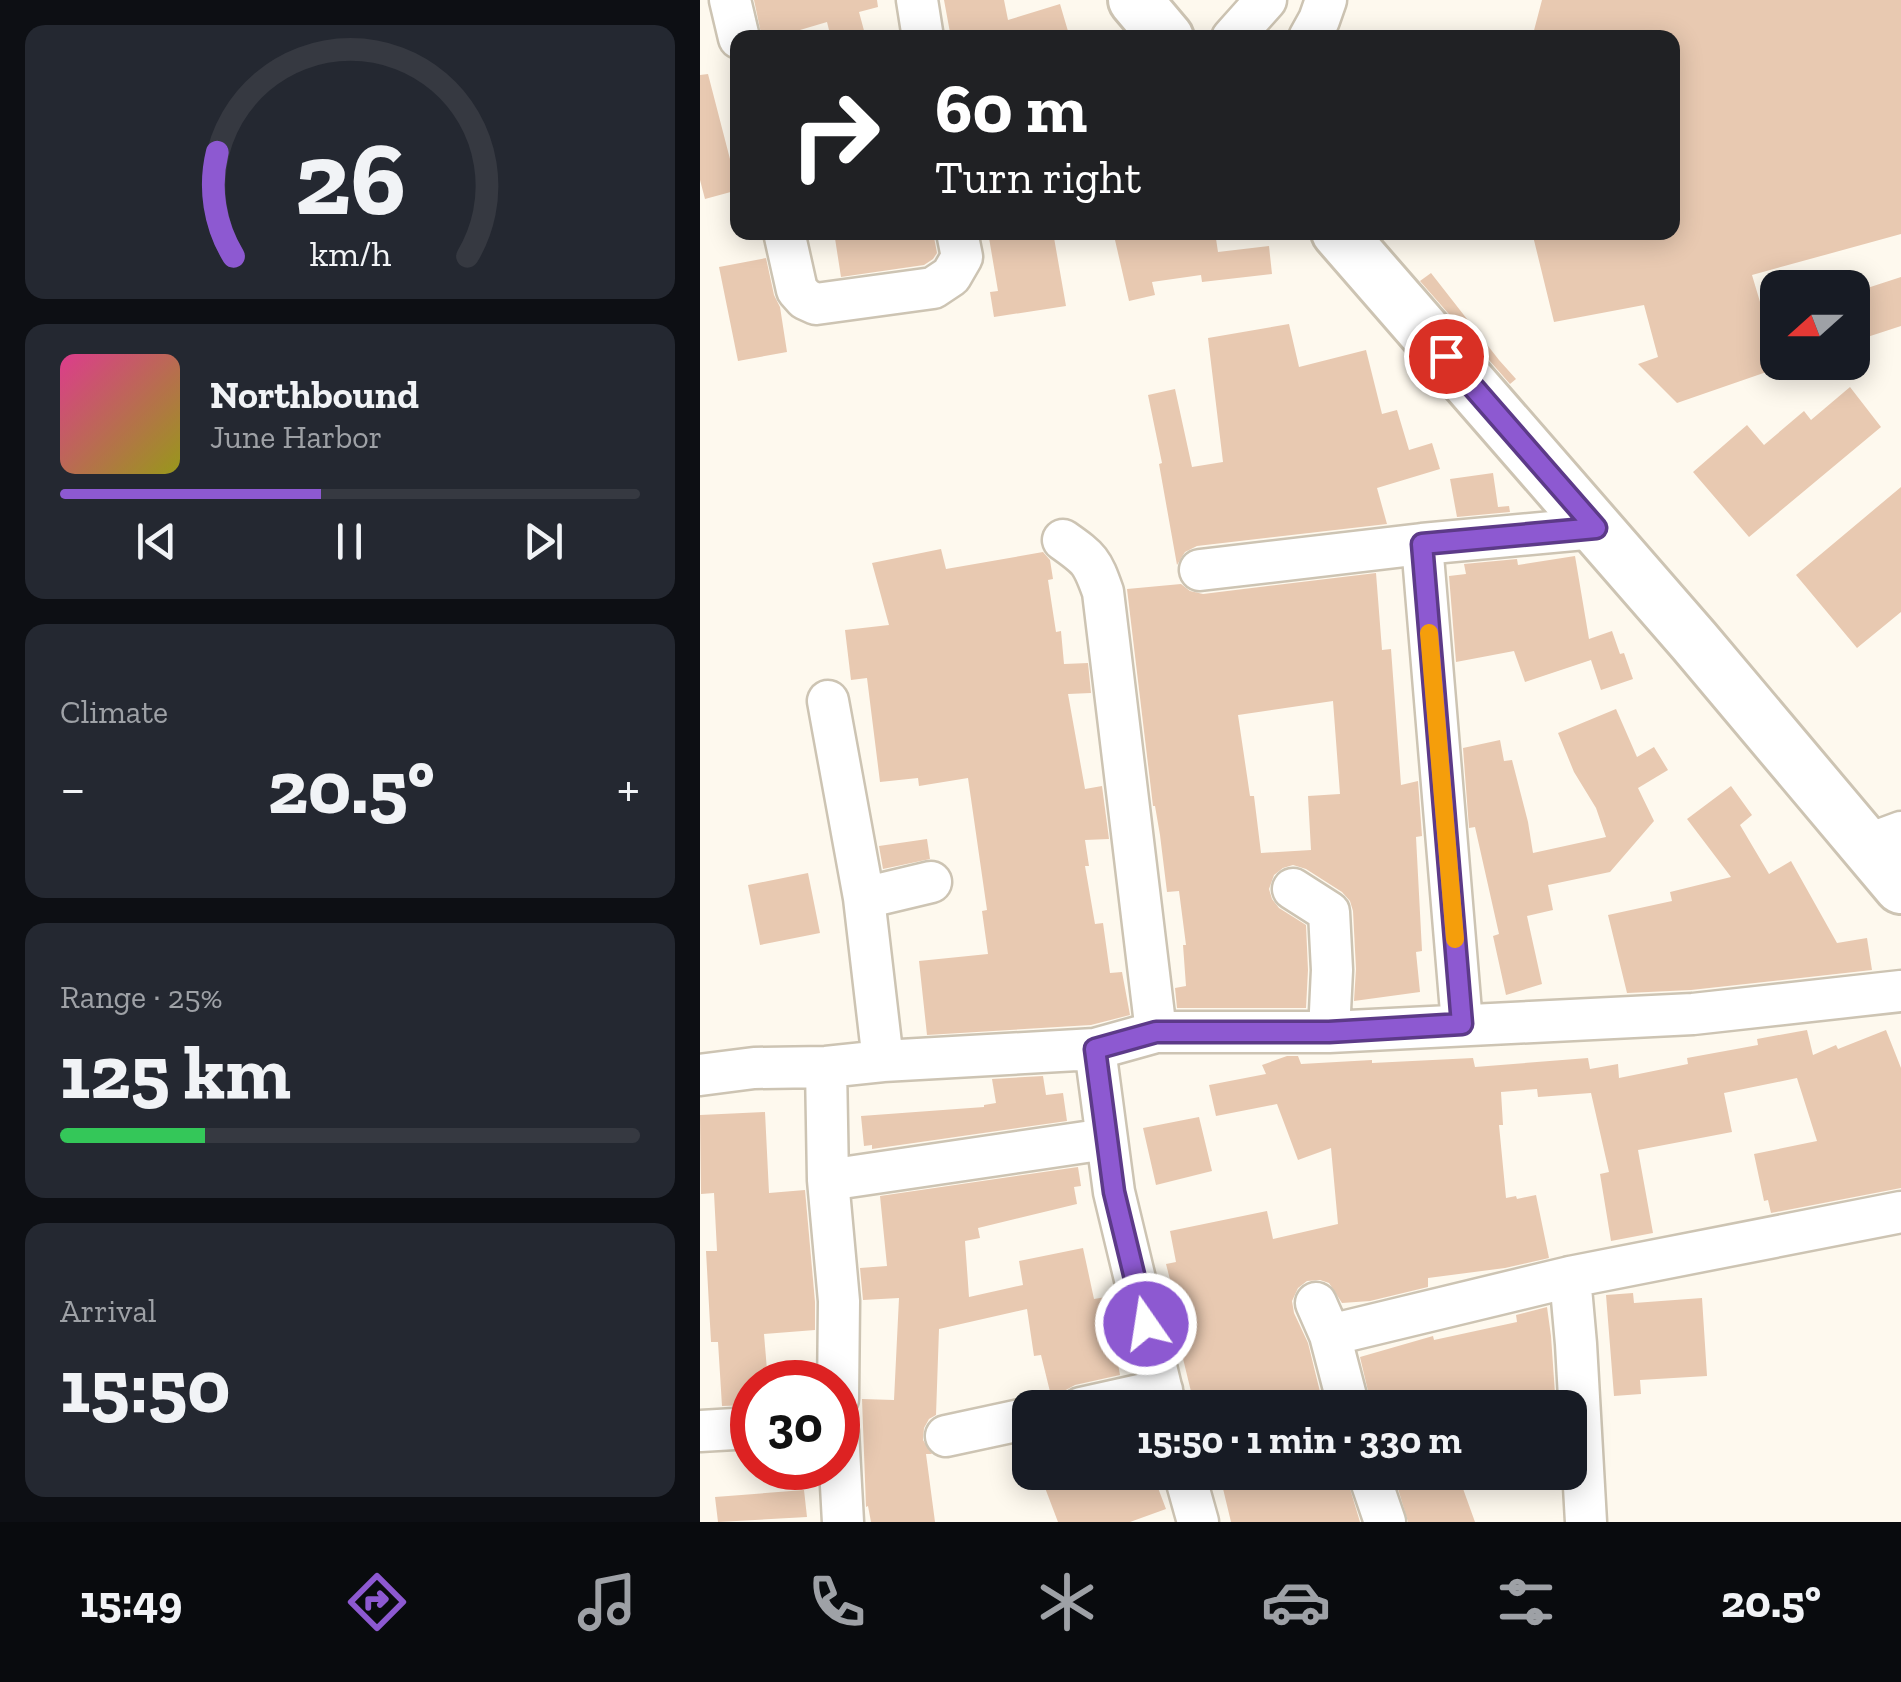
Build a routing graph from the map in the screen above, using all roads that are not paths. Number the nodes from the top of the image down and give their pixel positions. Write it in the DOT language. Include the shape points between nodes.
graph roads {
  1 [pos="730,0"];
  2 [pos="917,0"];
  3 [pos="1135,0"];
  4 [pos="1266,0"];
  5 [pos="1326,0"];
  6 [pos="736,30"];
  7 [pos="923,30"];
  8 [pos="1160,30"];
  9 [pos="1239,30"];
  10 [pos="1314,30"];
  11 [pos="786,240"];
  12 [pos="959,240"];
  13 [pos="1345,240"];
  14 [pos="1596,528"];
  15 [pos="1063,540"];
  16 [pos="1422,544"];
  17 [pos="1200,570"];
  18 [pos="828,701"];
  19 [pos="1883,838"];
  20 [pos="932,882"];
  21 [pos="1901,886"];
  22 [pos="1294,889"];
  23 [pos="864,898"];
  24 [pos="1901,991"];
  25 [pos="1462,1024"];
  26 [pos="1156,1032"];
  27 [pos="1329,1032"];
  28 [pos="1095,1049"];
  29 [pos="883,1061"];
  30 [pos="826,1067"];
  31 [pos="700,1076"];
  32 [pos="1106,1139"];
  33 [pos="828,1180"];
  34 [pos="1901,1212"];
  35 [pos="1570,1277"];
  36 [pos="839,1360"];
  37 [pos="1162,1390"];
  38 [pos="1344,1390"];
  39 [pos="1012,1422"];
  40 [pos="730,1429"];
  41 [pos="700,1431"];
  42 [pos="946,1436"];
  43 [pos="842,1490"];
  44 [pos="1189,1490"];
  45 [pos="1374,1490"];
  46 [pos="844,1522"];
  47 [pos="1198,1522"];
  48 [pos="1385,1522"];
  49 [pos="1586,1522"];
  1 -- 6 [label="street"];
  2 -- 7 [label="street"];
  3 -- 8 [label="main road"];
  4 -- 9 [label="street"];
  5 -- 10 [label="street"];
  11 -- 12 [label="street" via="797,290 816,304 932,288 951,276 962,257"];
  13 -- 14 [label="main road"];
  14 -- 16 [label="street"];
  14 -- 19 [label="main road"];
  15 -- 26 [label="street" via="1093,564 1103,592"];
  16 -- 17 [label="street"];
  16 -- 25 [label="street"];
  18 -- 23 [label="street"];
  19 -- 21 [label="main road"];
  20 -- 23 [label="street"];
  22 -- 27 [label="street" via="1329,912"];
  23 -- 29 [label="street"];
  24 -- 25 [label="street" via="1693,1014"];
  25 -- 27 [label="street"];
  26 -- 27 [label="street"];
  26 -- 28 [label="street"];
  28 -- 29 [label="street"];
  28 -- 32 [label="street"];
  29 -- 30 [label="street"];
  30 -- 31 [label="street"];
  30 -- 33 [label="street"];
  32 -- 33 [label="street"];
  32 -- 37 [label="street"];
  33 -- 36 [label="street"];
  34 -- 35 [label="street"];
  35 -- 38 [label="street" via="1323,1319"];
  35 -- 49 [label="street"];
  39 -- 42 [label="street"];
  40 -- 41 [label="street"];
  43 -- 46 [label="street"];
  44 -- 47 [label="street"];
  45 -- 48 [label="street"];
}
